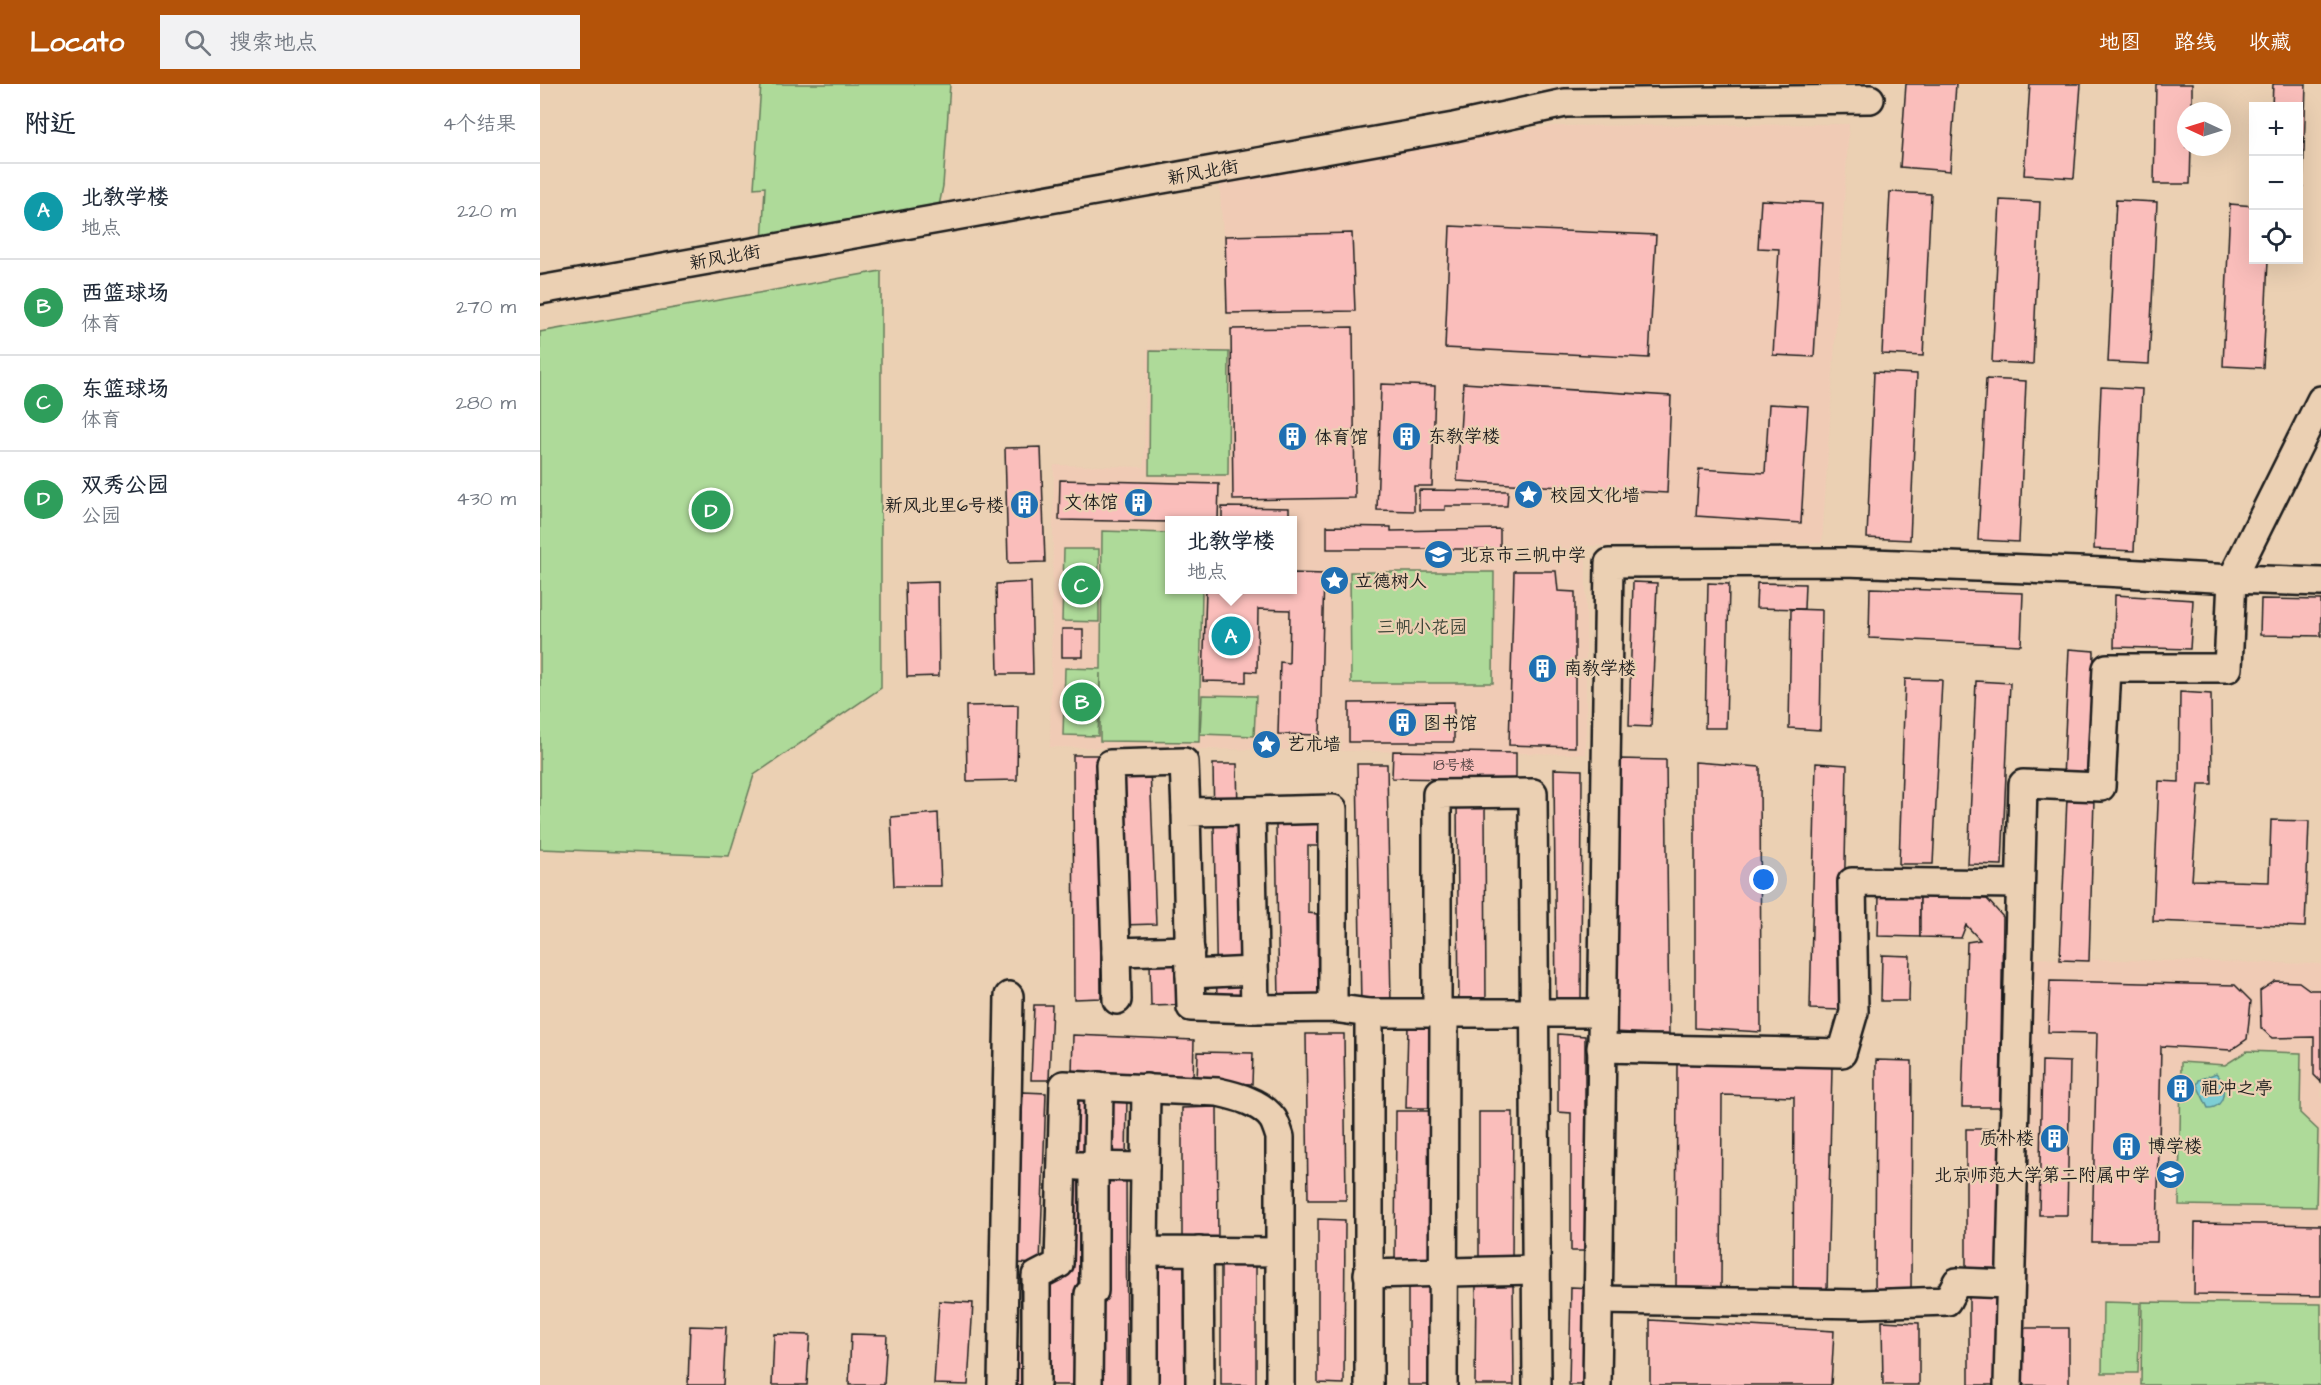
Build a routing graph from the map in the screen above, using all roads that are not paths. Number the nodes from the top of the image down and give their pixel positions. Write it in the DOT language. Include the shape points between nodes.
graph roads {
  1 [pos="1870,99"];
  2 [pos="540,290"];
  3 [pos="2321,400"];
  4 [pos="2232,579"];
  5 [pos="2321,582"];
  6 [pos="1251,811"];
  7 [pos="1186,812"];
  8 [pos="2019,884"];
  9 [pos="1116,952"];
  10 [pos="1190,962"];
  11 [pos="1254,971"];
  12 [pos="1009,996"];
  13 [pos="1117,1000"];
  14 [pos="1333,1008"];
  15 [pos="1255,1009"];
  16 [pos="1369,1013"];
  17 [pos="1441,1013"];
  18 [pos="1602,1013"];
  19 [pos="1536,1014"];
  20 [pos="1601,1048"];
  21 [pos="1100,1086"];
  22 [pos="1146,1088"];
  23 [pos="1062,1165"];
  24 [pos="1096,1166"];
  25 [pos="1145,1167"];
  26 [pos="1144,1251"];
  27 [pos="1199,1251"];
  28 [pos="1279,1252"];
  29 [pos="1536,1270"];
  30 [pos="1442,1272"];
  31 [pos="1368,1274"];
  32 [pos="2009,1284"];
  33 [pos="1598,1300"];
  34 [pos="1002,1385"];
  35 [pos="1036,1385"];
  36 [pos="1088,1385"];
  37 [pos="1144,1385"];
  38 [pos="1200,1385"];
  39 [pos="1280,1385"];
  40 [pos="1369,1385"];
  41 [pos="1443,1385"];
  42 [pos="1537,1385"];
  43 [pos="1597,1385"];
  44 [pos="2008,1385"];
  1 -- 2 [label="street, 新风北街" via="1565,103 1454,127"];
  3 -- 4 [label="street"];
  4 -- 5 [label="street"];
  4 -- 8 [label="street" via="2228,668 2107,668 2101,788 2023,784"];
  4 -- 18 [label="street" via="1846,562 1609,563"];
  6 -- 7 [label="street"];
  6 -- 11 [label="street"];
  6 -- 14 [label="street" via="1333,809"];
  7 -- 9 [label="street" via="1184,762 1110,764"];
  7 -- 10 [label="street"];
  8 -- 20 [label="street" via="1852,882 1854,1012 1842,1053"];
  8 -- 32 [label="street"];
  9 -- 10 [label="street"];
  9 -- 13 [label="street"];
  10 -- 11 [label="street"];
  10 -- 15 [label="street" via="1191,1007"];
  11 -- 15 [label="street"];
  12 -- 34 [label="street"];
  14 -- 15 [label="street"];
  14 -- 16 [label="street"];
  16 -- 17 [label="street"];
  16 -- 31 [label="street"];
  17 -- 19 [label="street"];
  17 -- 19 [label="street" via="1437,794 1533,793"];
  17 -- 30 [label="street"];
  18 -- 19 [label="street"];
  18 -- 20 [label="street"];
  19 -- 29 [label="street"];
  20 -- 33 [label="street"];
  21 -- 22 [label="street"];
  21 -- 23 [label="street" via="1064,1085"];
  21 -- 24 [label="street"];
  22 -- 25 [label="street"];
  22 -- 28 [label="street" via="1218,1092 1257,1106 1272,1118 1280,1137"];
  23 -- 24 [label="street"];
  23 -- 35 [label="street" via="1059,1264 1036,1276"];
  24 -- 25 [label="street"];
  24 -- 36 [label="street"];
  25 -- 26 [label="street"];
  26 -- 27 [label="street"];
  26 -- 37 [label="street"];
  27 -- 28 [label="street"];
  27 -- 38 [label="street"];
  28 -- 39 [label="street"];
  29 -- 30 [label="street"];
  29 -- 42 [label="street"];
  30 -- 31 [label="street"];
  30 -- 41 [label="street"];
  31 -- 40 [label="street"];
  32 -- 33 [label="street" via="1957,1282 1947,1302"];
  32 -- 44 [label="street"];
  33 -- 43 [label="street"];
}
